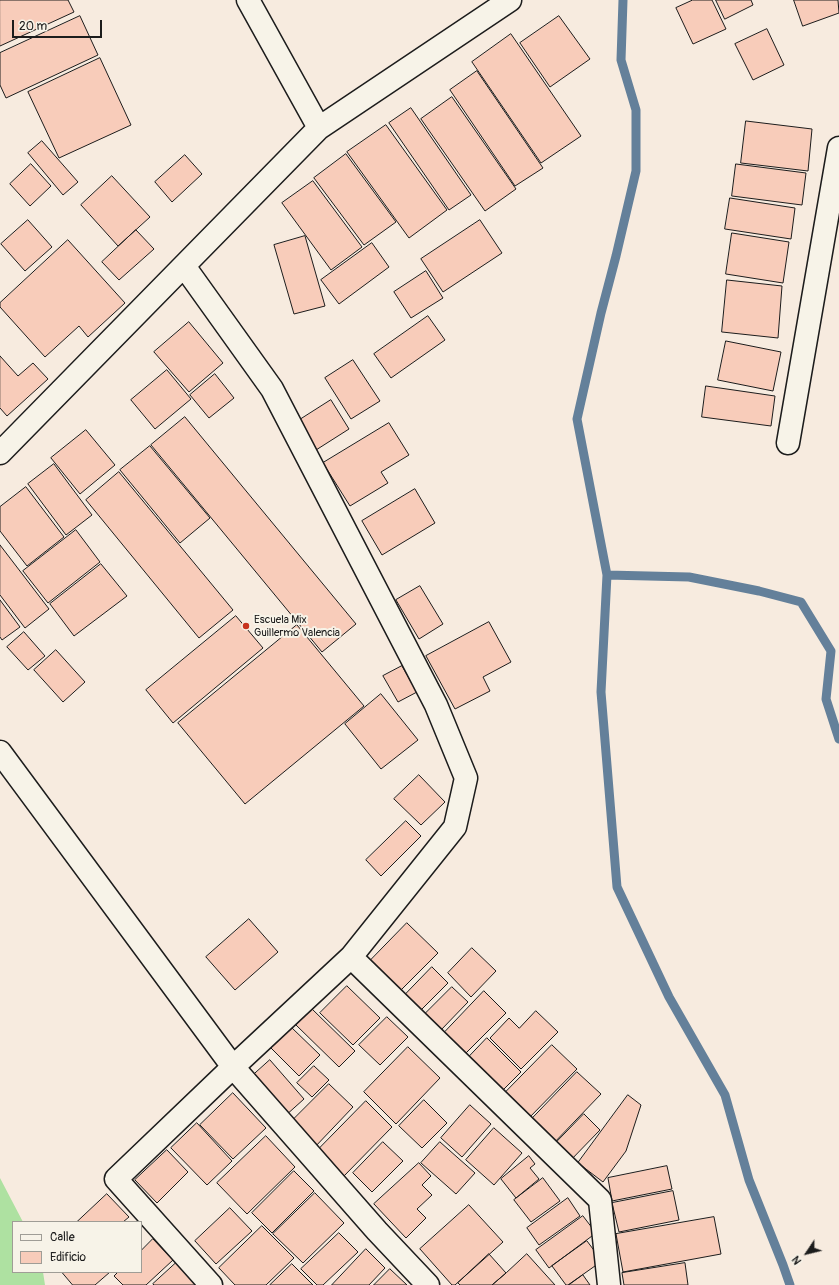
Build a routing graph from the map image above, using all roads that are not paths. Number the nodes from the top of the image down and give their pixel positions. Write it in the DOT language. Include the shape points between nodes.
graph roads {
  1 [pos="248,0"];
  2 [pos="510,0"];
  3 [pos="319,128"];
  4 [pos="839,148"];
  5 [pos="184,266"];
  6 [pos="788,444"];
  7 [pos="0,453"];
  8 [pos="0,752"];
  9 [pos="351,957"];
  10 [pos="233,1067"];
  11 [pos="211,1285"];
  12 [pos="428,1285"];
  13 [pos="609,1285"];
  1 -- 3 [label="street"];
  2 -- 3 [label="street"];
  3 -- 5 [label="street"];
  4 -- 6 [label="street"];
  5 -- 7 [label="street"];
  5 -- 9 [label="street" via="272,389 436,705 466,778 455,828"];
  8 -- 10 [label="street"];
  9 -- 10 [label="street"];
  9 -- 13 [label="street" via="600,1200"];
  10 -- 11 [label="street" via="116,1179"];
  10 -- 12 [label="street"];
}
